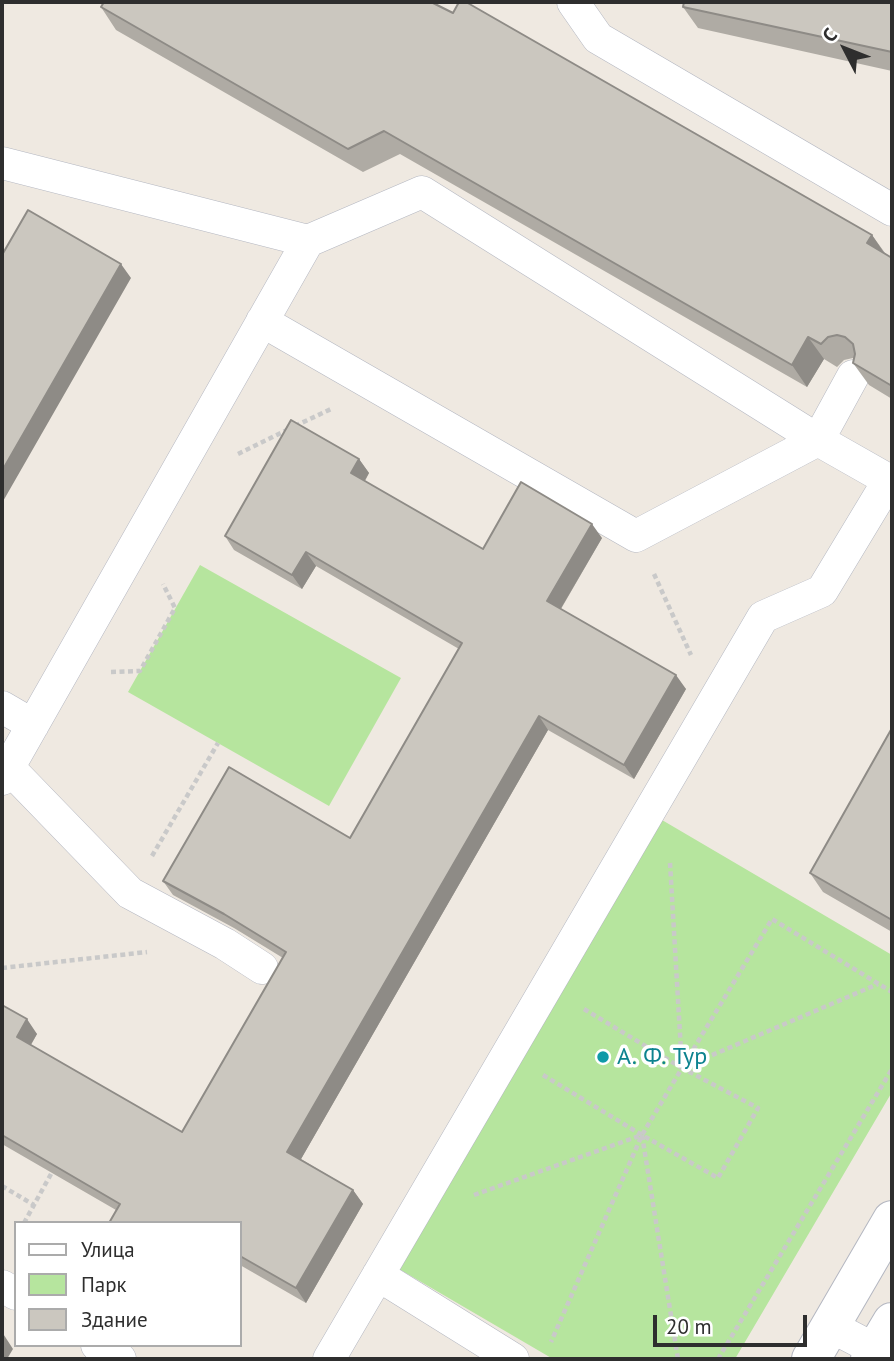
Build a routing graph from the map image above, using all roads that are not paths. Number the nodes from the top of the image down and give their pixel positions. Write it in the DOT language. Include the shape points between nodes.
graph roads {
  1 [pos="573,2"];
  2 [pos="2,163"];
  3 [pos="892,210"];
  4 [pos="308,241"];
  5 [pos="262,321"];
  6 [pos="853,376"];
  7 [pos="818,440"];
  8 [pos="891,481"];
  9 [pos="2,707"];
  10 [pos="33,725"];
  11 [pos="5,773"];
  12 [pos="262,968"];
  13 [pos="892,1220"];
  14 [pos="378,1275"];
  15 [pos="830,1326"];
  16 [pos="879,1344"];
  17 [pos="100,1347"];
  18 [pos="506,1357"];
  19 [pos="120,1359"];
  20 [pos="329,1359"];
  21 [pos="811,1359"];
  1 -- 3 [label="lane" via="598,38"];
  2 -- 4 [label="lane"];
  4 -- 5 [label="lane"];
  4 -- 7 [label="lane" via="422,192"];
  5 -- 7 [label="lane" via="636,536"];
  5 -- 10 [label="lane"];
  6 -- 7 [label="lane"];
  7 -- 8 [label="lane"];
  8 -- 14 [label="lane" via="822,591 763,617"];
  9 -- 10 [label="lane"];
  10 -- 11 [label="lane"];
  11 -- 12 [label="lane" via="130,893"];
  13 -- 15 [label="street"];
  14 -- 18 [label="lane"];
  14 -- 20 [label="lane"];
  15 -- 16 [label="lane"];
  15 -- 21 [label="street"];
  17 -- 19 [label="lane"];
}
